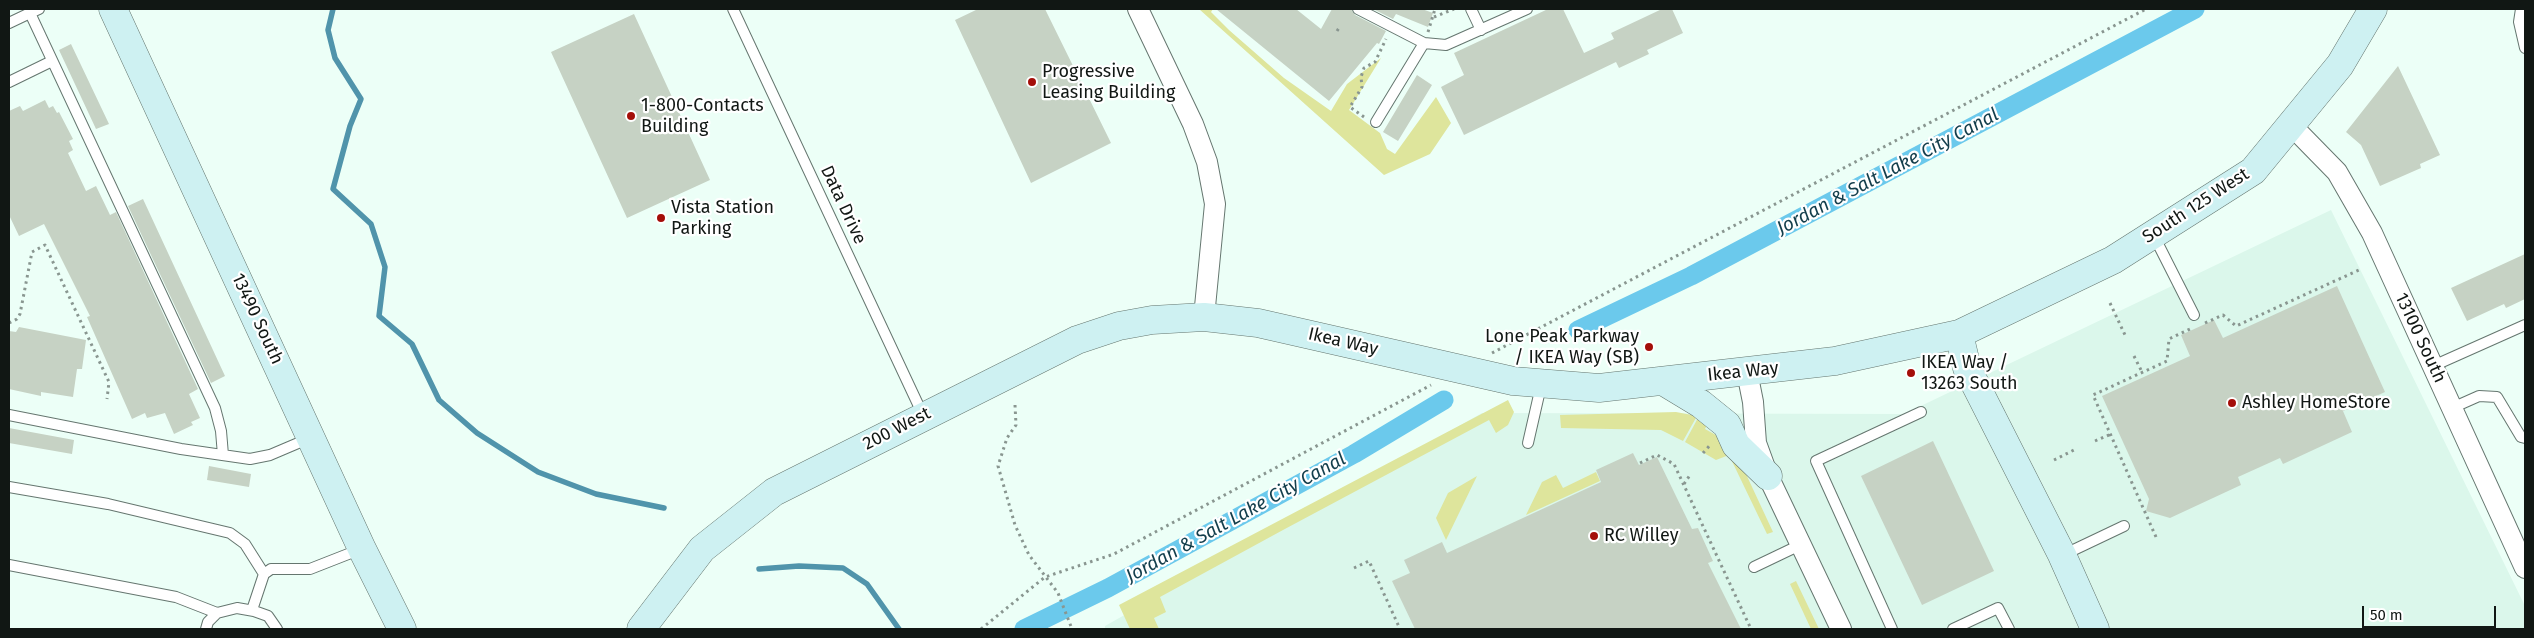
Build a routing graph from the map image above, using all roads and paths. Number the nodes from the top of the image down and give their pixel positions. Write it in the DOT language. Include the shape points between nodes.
graph roads {
  1 [pos="113,9"];
  2 [pos="733,9"];
  3 [pos="1138,9"];
  4 [pos="1358,9"];
  5 [pos="1435,9"];
  6 [pos="1454,9"];
  7 [pos="1471,9"];
  8 [pos="1527,9"];
  9 [pos="2146,9"];
  10 [pos="2373,9"];
  11 [pos="2521,9"];
  12 [pos="34,11"];
  13 [pos="1434,18"];
  14 [pos="9,23"];
  15 [pos="1392,26"];
  16 [pos="1481,30"];
  17 [pos="1424,42"];
  18 [pos="2525,48"];
  19 [pos="52,61"];
  20 [pos="9,82"];
  21 [pos="1364,117"];
  22 [pos="1376,122"];
  23 [pos="2290,124"];
  24 [pos="2154,234"];
  25 [pos="2359,270"];
  26 [pos="2110,302"];
  27 [pos="2194,316"];
  28 [pos="1204,317"];
  29 [pos="9,323"];
  30 [pos="2525,325"];
  31 [pos="1959,334"];
  32 [pos="2125,335"];
  33 [pos="2134,356"];
  34 [pos="2433,366"];
  35 [pos="1461,369"];
  36 [pos="1747,372"];
  37 [pos="2142,372"];
  38 [pos="1663,381"];
  39 [pos="1542,383"];
  40 [pos="108,399"];
  41 [pos="1015,405"];
  42 [pos="2452,408"];
  43 [pos="1921,412"];
  44 [pos="9,415"];
  45 [pos="923,415"];
  46 [pos="2111,434"];
  47 [pos="311,438"];
  48 [pos="2525,438"];
  49 [pos="2095,441"];
  50 [pos="1528,443"];
  51 [pos="2076,450"];
  52 [pos="223,455"];
  53 [pos="2054,460"];
  54 [pos="1640,463"];
  55 [pos="1690,475"];
  56 [pos="1768,476"];
  57 [pos="1684,484"];
  58 [pos="9,487"];
  59 [pos="2124,526"];
  60 [pos="2156,537"];
  61 [pos="1800,545"];
  62 [pos="362,549"];
  63 [pos="2062,555"];
  64 [pos="9,565"];
  65 [pos="1754,567"];
  66 [pos="1354,568"];
  67 [pos="2525,568"];
  68 [pos="264,574"];
  69 [pos="1045,577"];
  70 [pos="252,610"];
  71 [pos="217,613"];
  72 [pos="206,629"];
  73 [pos="277,629"];
  74 [pos="402,629"];
  75 [pos="641,629"];
  76 [pos="981,629"];
  77 [pos="1072,629"];
  78 [pos="1400,629"];
  79 [pos="1751,629"];
  80 [pos="1841,629"];
  81 [pos="1892,629"];
  82 [pos="1953,629"];
  83 [pos="2009,629"];
  84 [pos="2095,629"];
  1 -- 47 [label="main road, 13490 South"];
  2 -- 45 [label="lane, Data Drive"];
  3 -- 28 [label="street" via="1193,124 1207,162 1215,204"];
  4 -- 15 [label="lane"];
  5 -- 13 [label="path"];
  6 -- 13 [label="path"];
  7 -- 16 [label="lane"];
  8 -- 16 [label="lane"];
  9 -- 35 [label="path"];
  10 -- 23 [label="main road, South 125 West" via="2340,65"];
  11 -- 18 [label="lane"];
  12 -- 14 [label="lane"];
  12 -- 19 [label="lane"];
  13 -- 17 [label="path"];
  15 -- 17 [label="lane"];
  15 -- 21 [label="path" via="1374,62 1364,68 1360,77 1362,87 1350,107"];
  16 -- 17 [label="lane" via="1446,45"];
  17 -- 22 [label="lane"];
  19 -- 20 [label="lane"];
  19 -- 52 [label="lane" via="215,408"];
  23 -- 24 [label="main road, South 125 West" via="2252,170"];
  23 -- 34 [label="street, 13100 South" via="2337,172 2372,233"];
  24 -- 27 [label="lane"];
  24 -- 31 [label="main road, South 125 West" via="2114,260"];
  25 -- 37 [label="path" via="2236,326 2223,315 2169,339 2167,361"];
  26 -- 32 [label="path"];
  28 -- 35 [label="main road, Ikea Way" via="1258,323"];
  28 -- 45 [label="main road, 200 West" via="1127,324 1077,340"];
  29 -- 40 [label="path" via="20,314 32,252 45,245 109,382"];
  30 -- 34 [label="lane"];
  31 -- 36 [label="main road, Ikea Way" via="1835,361"];
  31 -- 63 [label="main road" via="1967,368"];
  33 -- 37 [label="path"];
  34 -- 42 [label="street, 13100 South"];
  35 -- 39 [label="main road, Ikea Way" via="1513,381"];
  35 -- 69 [label="path" via="1114,554"];
  36 -- 38 [label="main road, Ikea Way"];
  36 -- 56 [label="street" via="1756,443"];
  37 -- 46 [label="path" via="2094,395"];
  38 -- 39 [label="main road, Ikea Way" via="1599,388"];
  38 -- 56 [label="main road" via="1701,404 1727,425 1736,446"];
  39 -- 50 [label="lane"];
  41 -- 69 [label="path" via="1016,425 1007,438 998,466 1015,526 1029,555"];
  42 -- 48 [label="lane" via="2479,396 2497,397 2521,437"];
  42 -- 67 [label="street, 13100 South"];
  43 -- 81 [label="lane" via="1816,461"];
  44 -- 52 [label="lane"];
  45 -- 75 [label="main road, 200 West" via="774,492 702,549"];
  46 -- 49 [label="path"];
  46 -- 60 [label="path"];
  47 -- 52 [label="lane" via="258,459"];
  47 -- 62 [label="main road, 13490 South"];
  51 -- 53 [label="path"];
  54 -- 57 [label="path" via="1658,455 1674,464"];
  55 -- 57 [label="path"];
  56 -- 61 [label="street"];
  57 -- 79 [label="path"];
  58 -- 68 [label="lane" via="108,504 230,533 245,544"];
  59 -- 63 [label="lane"];
  61 -- 65 [label="lane"];
  61 -- 80 [label="street"];
  62 -- 68 [label="lane" via="316,567 271,569"];
  62 -- 74 [label="main road, 13490 South"];
  63 -- 84 [label="main road"];
  64 -- 71 [label="lane" via="176,597"];
  66 -- 78 [label="path" via="1369,561"];
  68 -- 70 [label="lane"];
  69 -- 76 [label="path"];
  69 -- 77 [label="path" via="1058,594"];
  70 -- 71 [label="lane" via="237,608"];
  70 -- 73 [label="lane" via="268,616"];
  71 -- 72 [label="lane"];
  82 -- 83 [label="lane" via="1998,608"];
}
